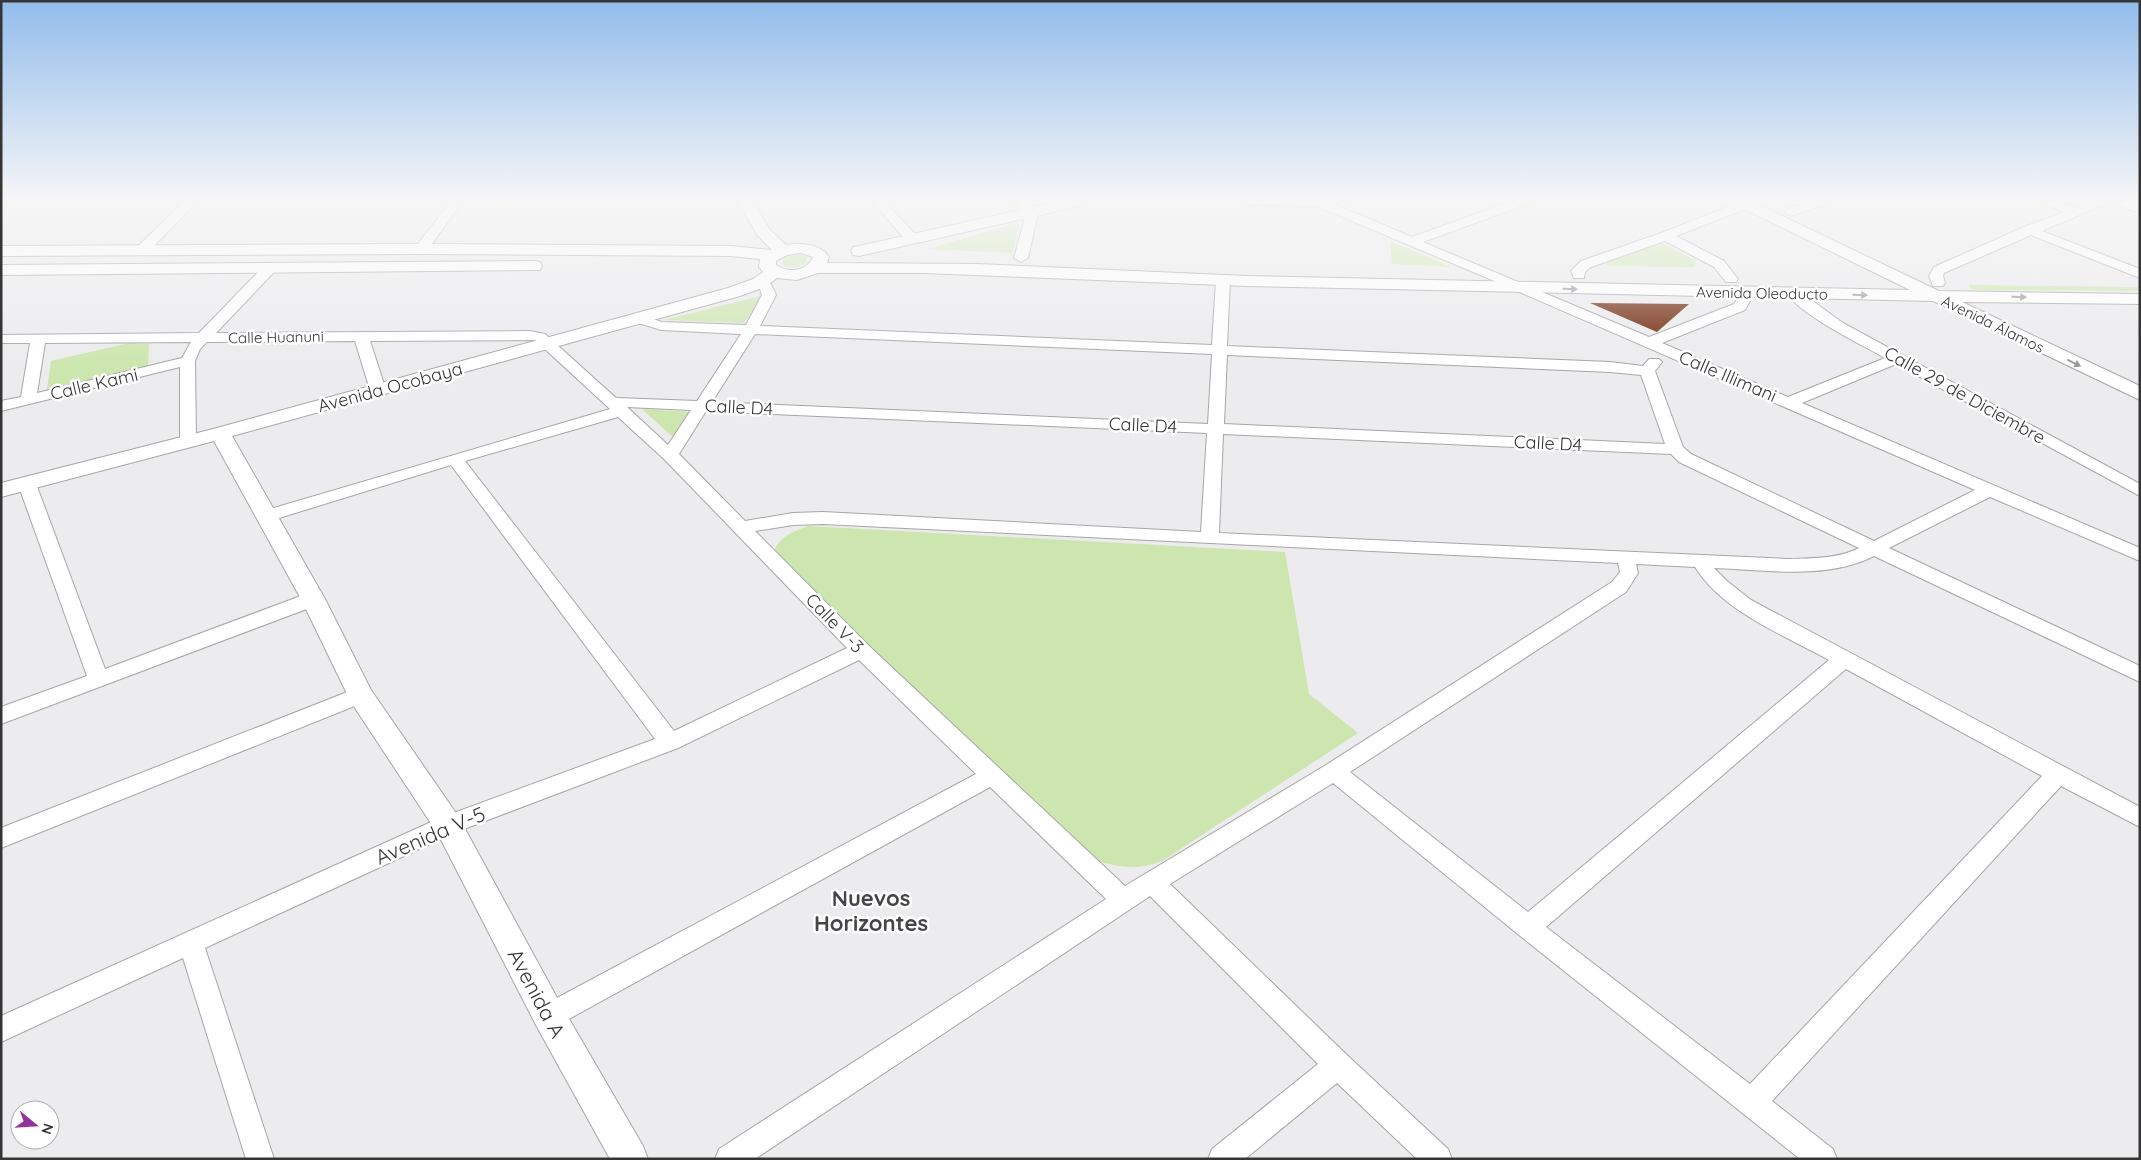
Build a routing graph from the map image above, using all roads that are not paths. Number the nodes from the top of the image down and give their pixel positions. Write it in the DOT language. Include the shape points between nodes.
graph roads {
  1 [pos="741,255"];
  2 [pos="769,255"];
  3 [pos="789,255"];
  4 [pos="810,255"];
  5 [pos="839,255"];
  6 [pos="955,255"];
  7 [pos="1447,255"];
  8 [pos="1611,255"];
  9 [pos="1702,255"];
  10 [pos="1853,255"];
  11 [pos="1872,255"];
  12 [pos="1972,255"];
  13 [pos="2092,255"];
  14 [pos="1021,258"];
  15 [pos="816,260"];
  16 [pos="771,266"];
  17 [pos="271,267"];
  18 [pos="1,270"];
  19 [pos="1490,274"];
  20 [pos="2140,274"];
  21 [pos="1579,276"];
  22 [pos="1224,280"];
  23 [pos="1910,283"];
  24 [pos="2140,285"];
  25 [pos="1736,286"];
  26 [pos="1522,288"];
  27 [pos="1937,290"];
  28 [pos="1794,294"];
  29 [pos="1965,297"];
  30 [pos="2140,299"];
  31 [pos="637,318"];
  32 [pos="751,330"];
  33 [pos="361,335"];
  34 [pos="202,338"];
  35 [pos="1,339"];
  36 [pos="38,339"];
  37 [pos="1648,343"];
  38 [pos="547,344"];
  39 [pos="1220,350"];
  40 [pos="1670,352"];
  41 [pos="1897,358"];
  42 [pos="188,361"];
  43 [pos="1647,371"];
  44 [pos="2140,379"];
  45 [pos="378,390"];
  46 [pos="2140,394"];
  47 [pos="28,400"];
  48 [pos="1790,402"];
  49 [pos="1,406"];
  50 [pos="616,406"];
  51 [pos="702,406"];
  52 [pos="1216,428"];
  53 [pos="220,433"];
  54 [pos="188,442"];
  55 [pos="1675,449"];
  56 [pos="670,455"];
  57 [pos="454,459"];
  58 [pos="26,484"];
  59 [pos="1991,489"];
  60 [pos="1,490"];
  61 [pos="2140,491"];
  62 [pos="266,516"];
  63 [pos="742,527"];
  64 [pos="1210,538"];
  65 [pos="1876,549"];
  66 [pos="2140,555"];
  67 [pos="1626,558"];
  68 [pos="1700,562"];
  69 [pos="313,599"];
  70 [pos="861,650"];
  71 [pos="1845,658"];
  72 [pos="2140,675"];
  73 [pos="98,679"];
  74 [pos="360,695"];
  75 [pos="1,716"];
  76 [pos="670,742"];
  77 [pos="1334,771"];
  78 [pos="2058,774"];
  79 [pos="992,776"];
  80 [pos="2140,818"];
  81 [pos="448,825"];
  82 [pos="1,838"];
  83 [pos="1152,882"];
  84 [pos="1124,901"];
  85 [pos="1528,927"];
  86 [pos="190,942"];
  87 [pos="549,1016"];
  88 [pos="1,1029"];
  89 [pos="1338,1065"];
  90 [pos="1750,1103"];
  91 [pos="260,1159"];
  92 [pos="630,1159"];
  93 [pos="729,1159"];
  94 [pos="1222,1159"];
  95 [pos="1438,1159"];
  96 [pos="1822,1159"];
  1 -- 16 [label="street"];
  2 -- 16 [label="street"];
  3 -- 16 [label="street"];
  4 -- 15 [label="street"];
  5 -- 15 [label="street, Avenida Oleoducto"];
  6 -- 14 [label="street, Avenida Oleoducto"];
  7 -- 19 [label="street, Calle Illimani"];
  8 -- 21 [label="street" via="1586,264 1578,271"];
  9 -- 25 [label="street" via="1719,264"];
  10 -- 23 [label="street, Avenida Álamos"];
  11 -- 27 [label="street, Avenida Álamos"];
  12 -- 27 [label="street" via="1939,270"];
  13 -- 20 [label="street"];
  14 -- 19 [label="street, Avenida Oleoducto"];
  15 -- 16 [label="street" via="790,275"];
  15 -- 22 [label="street, Avenida Oleoducto" via="875,266"];
  16 -- 17 [label="street"];
  16 -- 31 [label="street, Avenida Ocobaya" via="734,292"];
  16 -- 32 [label="street" via="766,288 769,295"];
  17 -- 18 [label="street"];
  17 -- 34 [label="street"];
  19 -- 21 [label="street, Avenida Oleoducto"];
  19 -- 26 [label="street, Calle Illimani"];
  21 -- 25 [label="street, Avenida Oleoducto"];
  22 -- 26 [label="street, Avenida Oleoducto"];
  22 -- 39 [label="street"];
  23 -- 25 [label="street, Avenida Oleoducto"];
  23 -- 27 [label="street, Avenida Álamos"];
  24 -- 27 [label="street, Avenida Oleoducto"];
  26 -- 25 [label="street, Avenida Oleoducto, one-way"];
  25 -- 28 [label="street, Avenida Oleoducto"];
  25 -- 37 [label="street" via="1745,297 1740,307"];
  26 -- 37 [label="street, Calle Illimani"];
  28 -- 27 [label="street, Avenida Oleoducto, one-way"];
  27 -- 29 [label="street, Avenida Oleoducto"];
  27 -- 46 [label="street, Avenida Álamos, one-way"];
  28 -- 41 [label="street, Calle 29 de Diciembre" via="1838,326"];
  29 -- 30 [label="street, Avenida Oleoducto, one-way"];
  29 -- 44 [label="street, Avenida Álamos"];
  31 -- 32 [label="street" via="661,326"];
  31 -- 38 [label="street, Avenida Ocobaya"];
  32 -- 39 [label="street"];
  32 -- 51 [label="street"];
  33 -- 34 [label="street, Calle Huanuni"];
  33 -- 38 [label="street, Calle Huanuni" via="530,335 540,337"];
  33 -- 45 [label="street"];
  34 -- 36 [label="street, Calle Huanuni"];
  34 -- 42 [label="street"];
  35 -- 36 [label="street, Calle Huanuni"];
  36 -- 47 [label="street"];
  37 -- 40 [label="street, Calle Illimani"];
  38 -- 45 [label="street, Avenida Ocobaya"];
  38 -- 50 [label="street, Calle V-3"];
  39 -- 43 [label="street"];
  39 -- 52 [label="street"];
  40 -- 43 [label="street" via="1651,364"];
  40 -- 48 [label="street, Calle Illimani"];
  41 -- 48 [label="street"];
  41 -- 61 [label="street, Calle 29 de Diciembre"];
  42 -- 47 [label="street, Calle Kami"];
  42 -- 54 [label="street"];
  43 -- 55 [label="street"];
  45 -- 53 [label="street, Avenida Ocobaya"];
  47 -- 49 [label="street, Calle Kami"];
  48 -- 59 [label="street, Calle Illimani"];
  50 -- 51 [label="street, Calle D4"];
  50 -- 56 [label="street, Calle V-3"];
  50 -- 57 [label="street"];
  51 -- 52 [label="street, Calle D4"];
  51 -- 56 [label="street"];
  52 -- 55 [label="street, Calle D4"];
  52 -- 64 [label="street"];
  53 -- 54 [label="street, Avenida Ocobaya"];
  53 -- 62 [label="street, Avenida A"];
  54 -- 58 [label="street, Avenida Ocobaya"];
  55 -- 65 [label="street" via="1685,458"];
  56 -- 63 [label="street, Calle V-3"];
  57 -- 62 [label="street"];
  57 -- 76 [label="street"];
  58 -- 60 [label="street, Avenida Ocobaya"];
  58 -- 73 [label="street"];
  59 -- 65 [label="street"];
  59 -- 66 [label="street, Calle Illimani"];
  62 -- 69 [label="street, Avenida A"];
  63 -- 64 [label="street" via="823,518"];
  63 -- 70 [label="street, Calle V-3"];
  64 -- 67 [label="street"];
  65 -- 68 [label="street" via="1855,558 1826,563"];
  65 -- 72 [label="street"];
  67 -- 68 [label="street"];
  67 -- 77 [label="street" via="1629,573 1620,587"];
  68 -- 71 [label="street" via="1720,588 1744,605"];
  69 -- 73 [label="street"];
  69 -- 74 [label="street, Avenida A"];
  70 -- 76 [label="street, Avenida V-5"];
  70 -- 79 [label="street, Calle V-3"];
  71 -- 78 [label="street"];
  71 -- 85 [label="street"];
  73 -- 75 [label="street"];
  74 -- 81 [label="street, Avenida A"];
  74 -- 82 [label="street"];
  76 -- 81 [label="street, Avenida V-5"];
  77 -- 83 [label="street"];
  77 -- 85 [label="street"];
  78 -- 80 [label="street"];
  78 -- 90 [label="street"];
  79 -- 84 [label="street, Calle V-3"];
  79 -- 87 [label="street"];
  81 -- 86 [label="street, Avenida V-5"];
  81 -- 87 [label="street, Avenida A"];
  83 -- 84 [label="street"];
  83 -- 89 [label="street"];
  84 -- 93 [label="street"];
  85 -- 90 [label="street"];
  86 -- 88 [label="street, Avenida V-5"];
  86 -- 91 [label="street"];
  87 -- 92 [label="street, Avenida A"];
  89 -- 94 [label="street"];
  89 -- 95 [label="street"];
  90 -- 96 [label="street"];
}
